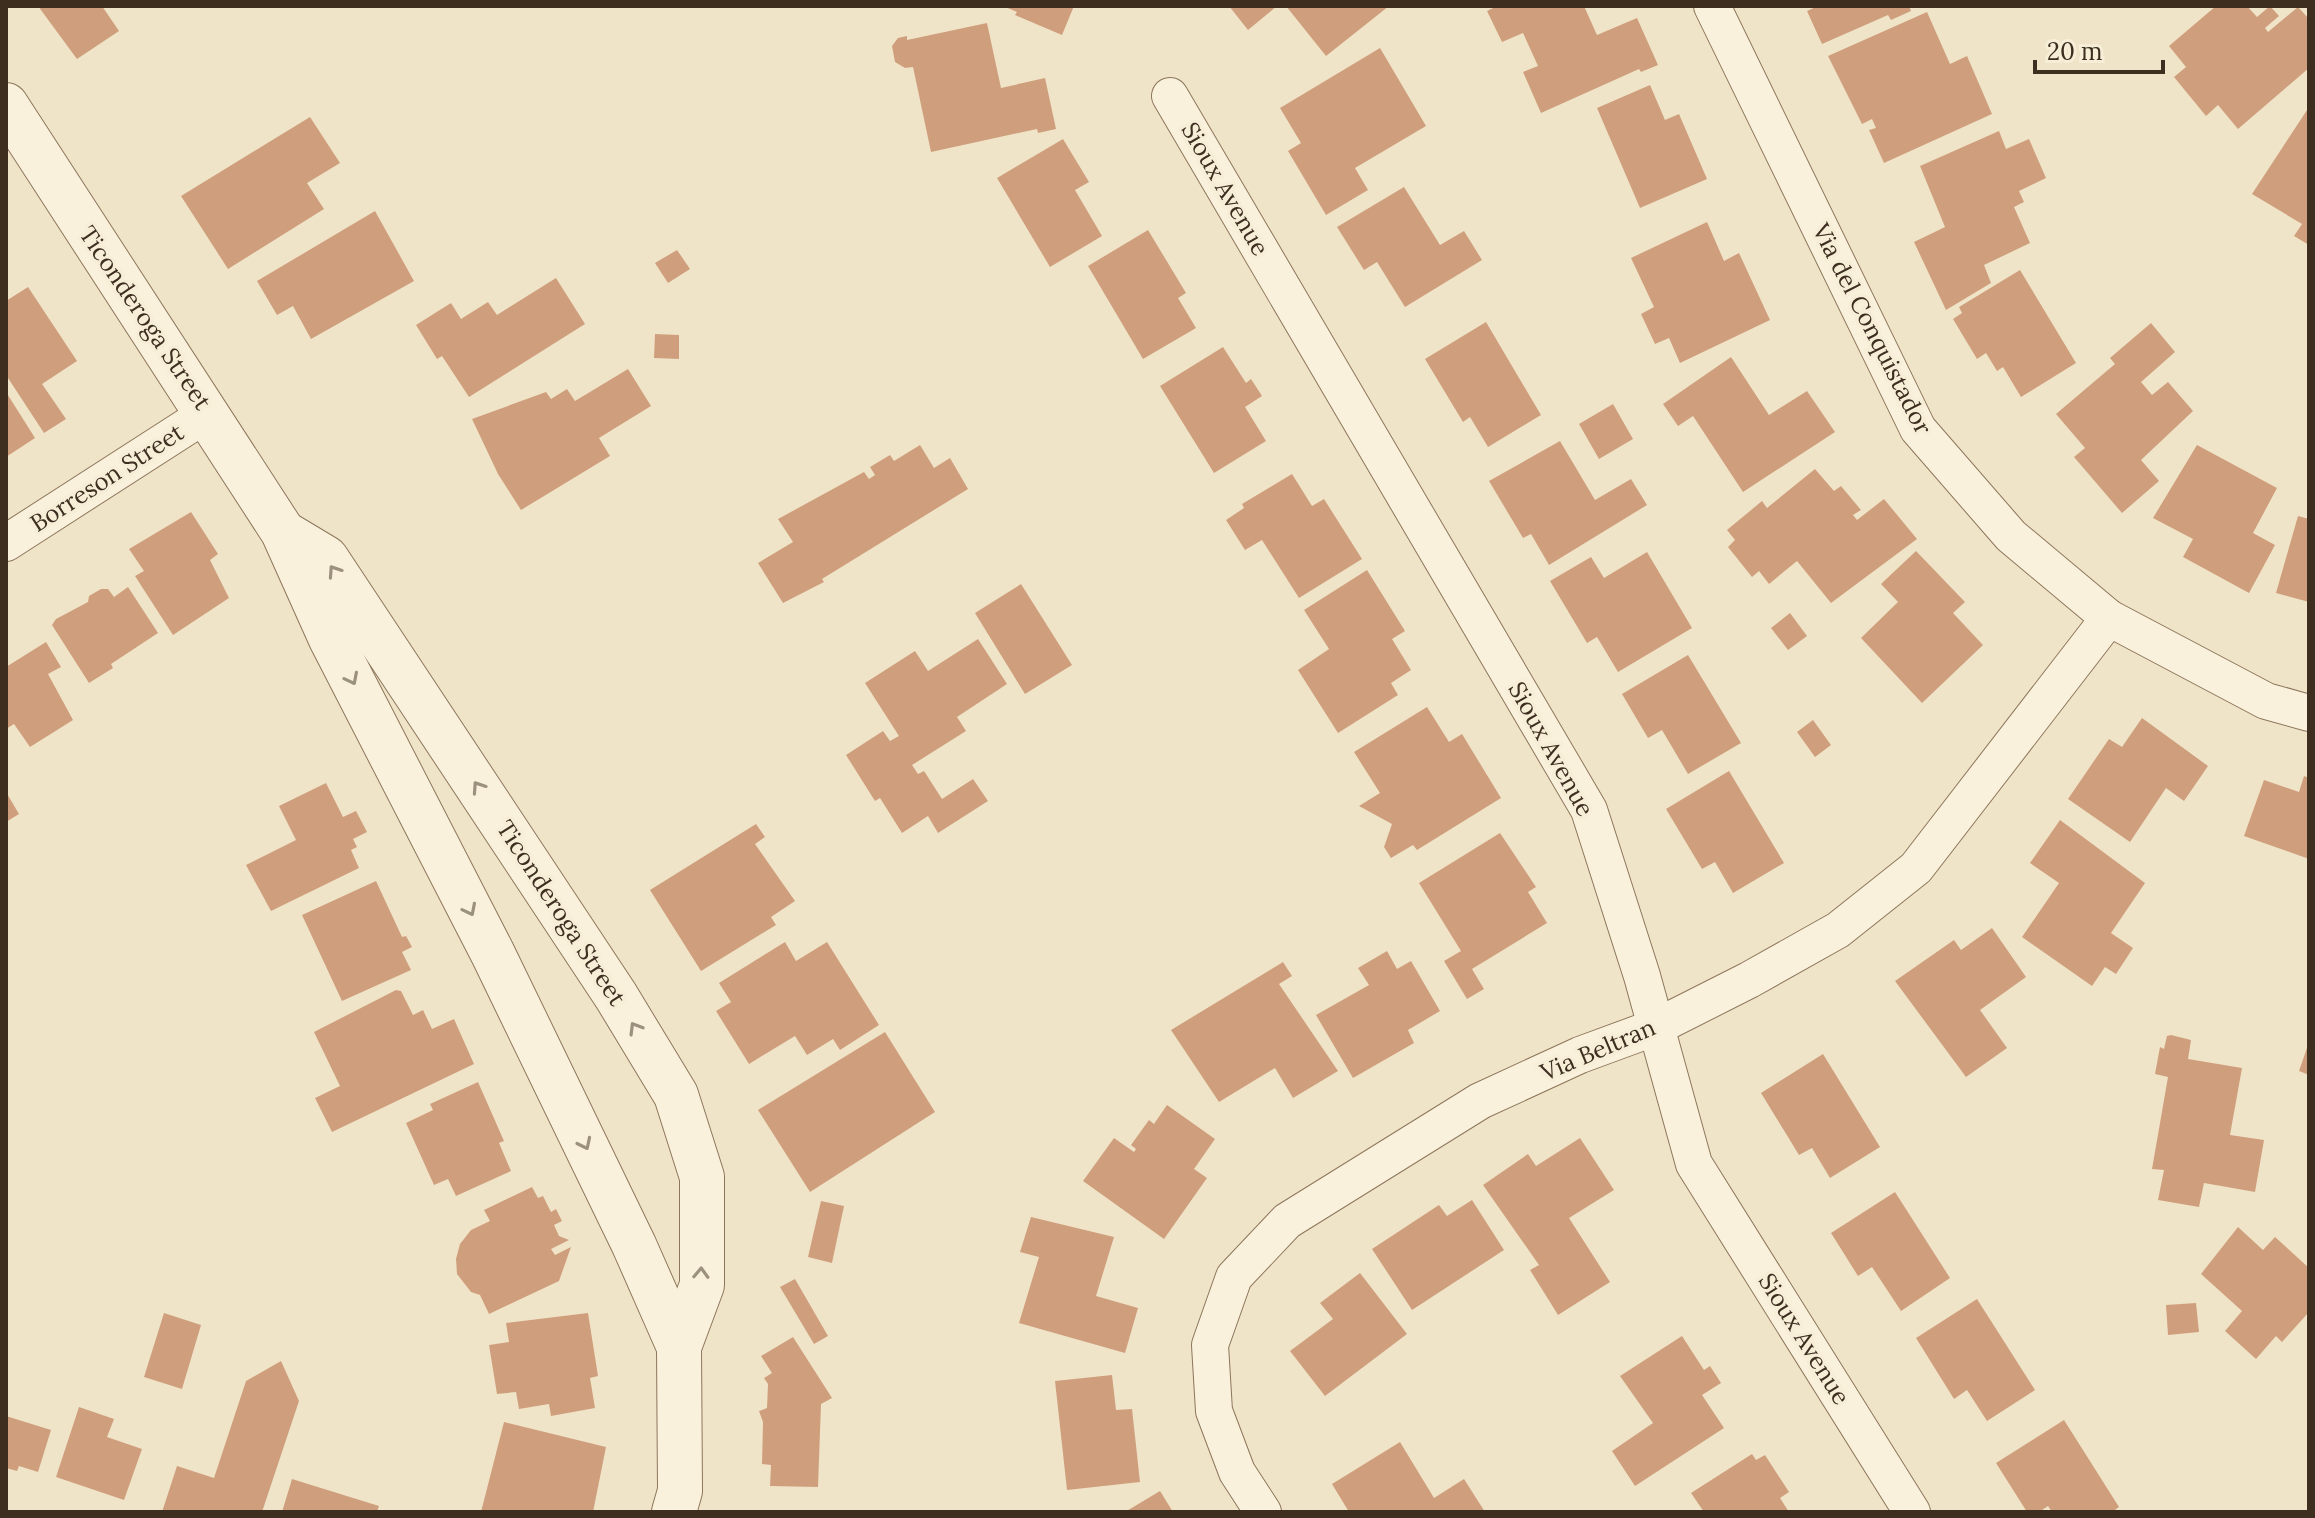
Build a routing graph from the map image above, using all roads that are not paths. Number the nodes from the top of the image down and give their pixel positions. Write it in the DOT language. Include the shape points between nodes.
graph roads {
  1 [pos="1712,6"];
  2 [pos="1170,96"];
  3 [pos="6,105"];
  4 [pos="208,413"];
  5 [pos="283,532"];
  6 [pos="6,543"];
  7 [pos="2109,618"];
  8 [pos="2309,713"];
  9 [pos="1656,1027"];
  10 [pos="679,1347"];
  11 [pos="674,1512"];
  12 [pos="1263,1512"];
  13 [pos="1912,1512"];
  1 -- 7 [label="street, Via del Conquistador" via="1918,429 2011,536"];
  2 -- 9 [label="street, Sioux Avenue" via="1589,810"];
  3 -- 4 [label="street, Ticonderoga Street"];
  4 -- 5 [label="street, Ticonderoga Street"];
  4 -- 6 [label="street, Borreson Street"];
  5 -- 10 [label="street, Ticonderoga Street, one-way" via="331,639 493,954"];
  10 -- 5 [label="street, Ticonderoga Street, one-way" via="702,1285 702,1177 676,1095 326,558"];
  7 -- 8 [label="street, Via del Conquistador" via="2266,701"];
  7 -- 9 [label="street, Via Beltran" via="1916,868 1838,930"];
  9 -- 12 [label="street, Via Beltran" via="1480,1101 1287,1221 1234,1277 1210,1345 1214,1411 1237,1472"];
  9 -- 13 [label="street, Sioux Avenue" via="1694,1164"];
  10 -- 11 [label="street, Ticonderoga Street" via="680,1491"];
}
